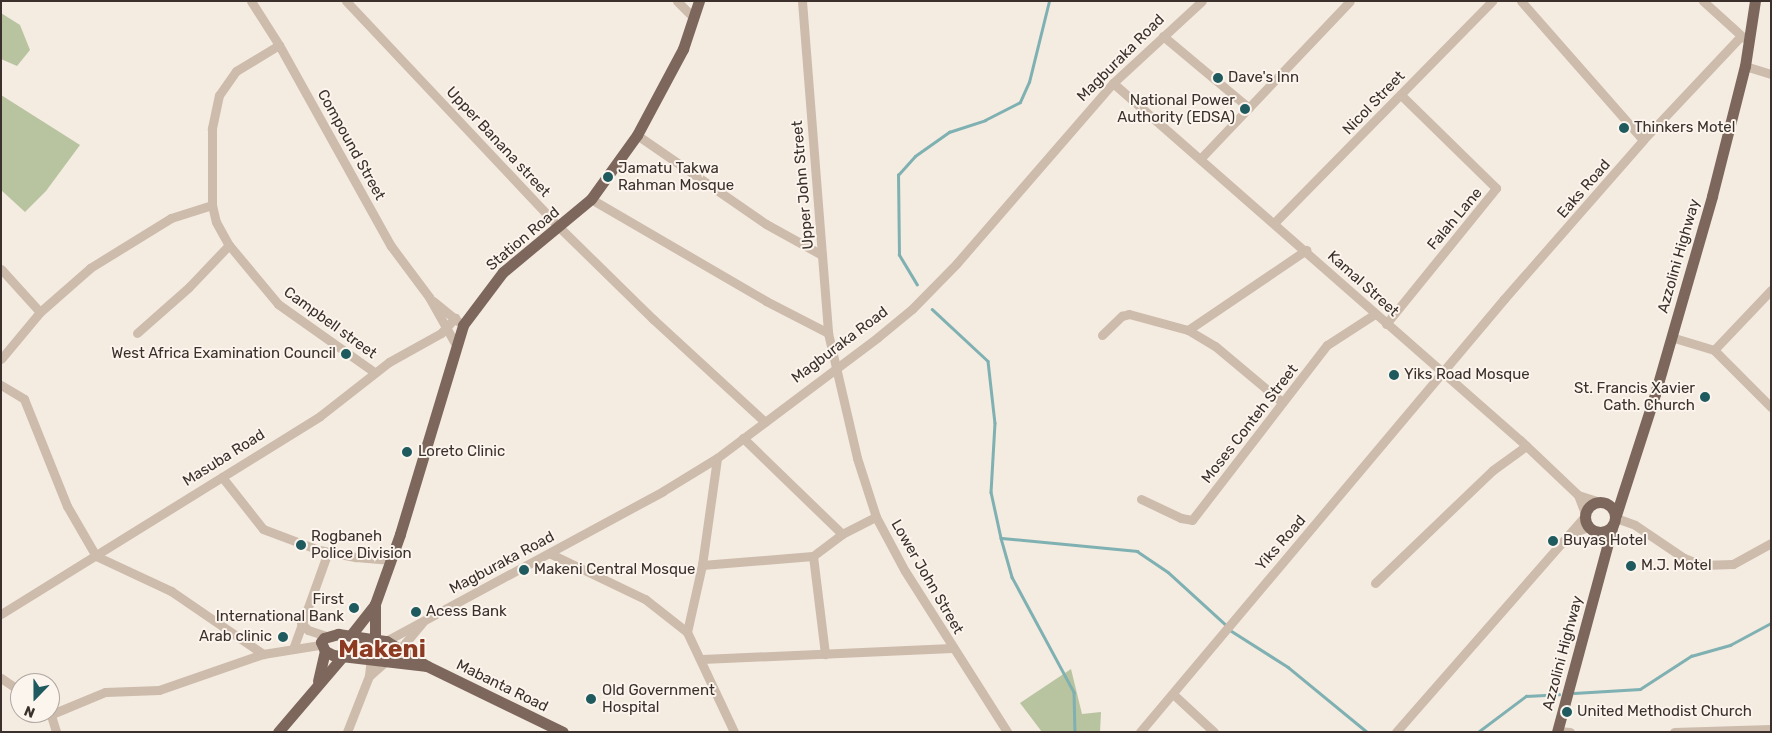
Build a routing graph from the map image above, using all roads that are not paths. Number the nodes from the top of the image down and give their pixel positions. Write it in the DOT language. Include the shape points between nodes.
graph roads {
  1 [pos="346,1"];
  2 [pos="678,1"];
  3 [pos="700,1"];
  4 [pos="802,1"];
  5 [pos="1202,1"];
  6 [pos="1350,1"];
  7 [pos="1492,1"];
  8 [pos="1521,1"];
  9 [pos="1703,1"];
  10 [pos="1755,1"];
  11 [pos="252,2"];
  12 [pos="694,18"];
  13 [pos="1163,36"];
  14 [pos="1741,36"];
  15 [pos="279,45"];
  16 [pos="1749,45"];
  17 [pos="1745,66"];
  18 [pos="1771,74"];
  19 [pos="1113,84"];
  20 [pos="1402,95"];
  21 [pos="1249,108"];
  22 [pos="637,135"];
  23 [pos="1644,140"];
  24 [pos="1201,158"];
  25 [pos="590,199"];
  26 [pos="212,205"];
  27 [pos="1275,222"];
  28 [pos="559,227"];
  29 [pos="229,245"];
  30 [pos="1306,250"];
  31 [pos="822,255"];
  32 [pos="1,269"];
  33 [pos="1771,290"];
  34 [pos="430,297"];
  35 [pos="40,312"];
  36 [pos="1375,314"];
  37 [pos="459,322"];
  38 [pos="1386,324"];
  39 [pos="446,328"];
  40 [pos="1188,330"];
  41 [pos="137,333"];
  42 [pos="828,333"];
  43 [pos="1102,335"];
  44 [pos="1671,336"];
  45 [pos="456,345"];
  46 [pos="1714,350"];
  47 [pos="1,359"];
  48 [pos="838,366"];
  49 [pos="374,372"];
  50 [pos="1443,373"];
  51 [pos="1,385"];
  52 [pos="1282,402"];
  53 [pos="1771,407"];
  54 [pos="765,422"];
  55 [pos="743,438"];
  56 [pos="1526,446"];
  57 [pos="717,458"];
  58 [pos="222,477"];
  59 [pos="1624,487"];
  60 [pos="1578,495"];
  61 [pos="1141,499"];
  62 [pos="1602,502"];
  63 [pos="876,517"];
  64 [pos="1615,519"];
  65 [pos="1588,522"];
  66 [pos="842,534"];
  67 [pos="1771,543"];
  68 [pos="328,552"];
  69 [pos="1605,553"];
  70 [pos="551,554"];
  71 [pos="96,556"];
  72 [pos="813,556"];
  73 [pos="391,560"];
  74 [pos="702,565"];
  75 [pos="1375,583"];
  76 [pos="375,604"];
  77 [pos="1,614"];
  78 [pos="423,622"];
  79 [pos="301,623"];
  80 [pos="687,632"];
  81 [pos="352,635"];
  82 [pos="380,639"];
  83 [pos="324,644"];
  84 [pos="401,648"];
  85 [pos="952,648"];
  86 [pos="293,649"];
  87 [pos="263,654"];
  88 [pos="825,654"];
  89 [pos="342,657"];
  90 [pos="371,658"];
  91 [pos="702,659"];
  92 [pos="388,660"];
  93 [pos="427,666"];
  94 [pos="369,676"];
  95 [pos="318,682"];
  96 [pos="1173,694"];
  97 [pos="60,709"];
  98 [pos="1771,729"];
  99 [pos="1557,731"];
  100 [pos="278,732"];
  101 [pos="347,732"];
  102 [pos="563,732"];
  103 [pos="734,732"];
  104 [pos="1007,732"];
  105 [pos="1140,732"];
  106 [pos="1214,732"];
  107 [pos="1396,732"];
  108 [pos="1570,732"];
  109 [pos="1674,732"];
  1 -- 28 [label="street, Upper Banana street"];
  2 -- 12 [label="street"];
  3 -- 12 [label="main road, Station Road"];
  4 -- 31 [label="street, Upper John Street"];
  5 -- 13 [label="street, Magburaka Road"];
  6 -- 21 [label="street"];
  7 -- 20 [label="street, Nicol Street"];
  8 -- 23 [label="street"];
  9 -- 14 [label="street"];
  10 -- 16 [label="main road, Azzolini Highway"];
  11 -- 15 [label="street, Compound Street"];
  12 -- 22 [label="main road, Station Road" via="683,49"];
  13 -- 19 [label="street, Magburaka Road"];
  13 -- 21 [label="street"];
  14 -- 16 [label="street"];
  14 -- 23 [label="street, Eaks Road"];
  15 -- 26 [label="street, Campbell street" via="236,71 219,95 212,129"];
  15 -- 34 [label="street, Compound Street" via="392,246"];
  16 -- 17 [label="main road, Azzolini Highway"];
  17 -- 18 [label="street"];
  17 -- 44 [label="main road, Azzolini Highway"];
  19 -- 24 [label="street, Kamal Street"];
  19 -- 48 [label="street, Magburaka Road" via="932,289 912,309"];
  20 -- 27 [label="street, Nicol Street"];
  20 -- 38 [label="street, Falah Lane" via="1496,188"];
  21 -- 24 [label="street"];
  22 -- 25 [label="main road, Station Road"];
  22 -- 31 [label="street" via="766,224"];
  23 -- 50 [label="street, Eaks Road"];
  24 -- 27 [label="street, Kamal Street"];
  25 -- 28 [label="main road, Station Road"];
  25 -- 42 [label="street" via="766,301"];
  26 -- 29 [label="street, Campbell street" via="216,222"];
  26 -- 35 [label="street" via="171,218 124,244 90,268"];
  27 -- 30 [label="street, Kamal Street"];
  28 -- 37 [label="main road, Station Road" via="503,272"];
  28 -- 54 [label="street, Upper Banana street"];
  29 -- 41 [label="street" via="189,288"];
  29 -- 49 [label="street, Campbell street" via="278,304"];
  30 -- 36 [label="street, Kamal Street"];
  30 -- 40 [label="street"];
  31 -- 42 [label="street, Upper John Street"];
  32 -- 35 [label="street"];
  33 -- 46 [label="street"];
  34 -- 37 [label="street, Compound Street"];
  34 -- 39 [label="street, Compound Street"];
  35 -- 47 [label="street"];
  36 -- 38 [label="street, Kamal Street"];
  36 -- 52 [label="street, Moses Conteh Street" via="1327,345"];
  37 -- 39 [label="street, Masuba Road"];
  37 -- 45 [label="main road, Station Road"];
  38 -- 50 [label="street, Kamal Street"];
  39 -- 45 [label="street, Compound Street"];
  39 -- 49 [label="street, Masuba Road"];
  40 -- 43 [label="street" via="1129,314 1122,316"];
  40 -- 52 [label="street" via="1215,346"];
  42 -- 48 [label="street, Upper John Street"];
  44 -- 46 [label="street"];
  44 -- 59 [label="main road, Azzolini Highway"];
  45 -- 73 [label="main road, Station Road"];
  46 -- 53 [label="street"];
  48 -- 54 [label="street, Magburaka Road"];
  48 -- 63 [label="street, Lower John Street" via="857,458"];
  49 -- 58 [label="street, Masuba Road" via="320,416"];
  50 -- 56 [label="street, Kamal Street"];
  50 -- 96 [label="street, Yiks Road"];
  51 -- 71 [label="street" via="24,399 60,492"];
  52 -- 61 [label="street, Moses Conteh Street" via="1192,520 1180,518"];
  54 -- 55 [label="street, Magburaka Road"];
  55 -- 57 [label="street, Magburaka Road"];
  55 -- 66 [label="street"];
  56 -- 60 [label="street, Kamal Street"];
  56 -- 75 [label="street" via="1493,470"];
  57 -- 70 [label="street, Magburaka Road"];
  57 -- 74 [label="street"];
  58 -- 68 [label="street" via="260,527"];
  58 -- 71 [label="street, Masuba Road"];
  59 -- 62 [label="main road"];
  59 -- 64 [label="main road, Azzolini Highway"];
  60 -- 62 [label="street"];
  60 -- 65 [label="street, Kamal Street"];
  62 -- 64 [label="main road"];
  62 -- 65 [label="main road" via="1588,507"];
  63 -- 66 [label="street"];
  63 -- 85 [label="street, Lower John Street" via="904,571"];
  64 -- 65 [label="main road" via="1608,530"];
  64 -- 67 [label="street" via="1635,525 1684,558 1701,565 1732,564"];
  64 -- 69 [label="main road, Azzolini Highway"];
  65 -- 69 [label="main road"];
  65 -- 107 [label="street" via="1571,533"];
  66 -- 72 [label="street"];
  68 -- 73 [label="street"];
  68 -- 79 [label="street"];
  69 -- 99 [label="main road, Azzolini Highway"];
  70 -- 78 [label="street, Magburaka Road"];
  70 -- 80 [label="street" via="645,599"];
  71 -- 77 [label="street, Masuba Road"];
  71 -- 87 [label="street" via="171,591"];
  72 -- 74 [label="street"];
  72 -- 88 [label="street"];
  73 -- 76 [label="main road, Station Road"];
  74 -- 80 [label="street"];
  76 -- 81 [label="main road, Station Road"];
  76 -- 82 [label="main road, Station Road"];
  78 -- 82 [label="street, Magburaka Road"];
  78 -- 84 [label="street, Magburaka Road"];
  79 -- 83 [label="street"];
  79 -- 86 [label="street"];
  80 -- 91 [label="street"];
  81 -- 82 [label="main road"];
  81 -- 83 [label="main road"];
  82 -- 84 [label="main road"];
  83 -- 86 [label="street"];
  83 -- 89 [label="main road"];
  83 -- 95 [label="main road"];
  84 -- 92 [label="street, Magburaka Road"];
  84 -- 93 [label="main road"];
  85 -- 88 [label="street"];
  85 -- 104 [label="street, Lower John Street"];
  86 -- 87 [label="street"];
  87 -- 97 [label="street" via="159,690 104,692"];
  88 -- 91 [label="street"];
  89 -- 90 [label="main road"];
  89 -- 95 [label="main road"];
  90 -- 92 [label="main road"];
  90 -- 94 [label="street"];
  91 -- 103 [label="street"];
  92 -- 93 [label="main road"];
  92 -- 94 [label="street, Magburaka Road"];
  93 -- 102 [label="main road, Mabanta Road"];
  94 -- 101 [label="street"];
  95 -- 100 [label="main road"];
  96 -- 105 [label="street, Yiks Road"];
  96 -- 106 [label="street"];
  98 -- 109 [label="street"];
  99 -- 108 [label="street"];
}
